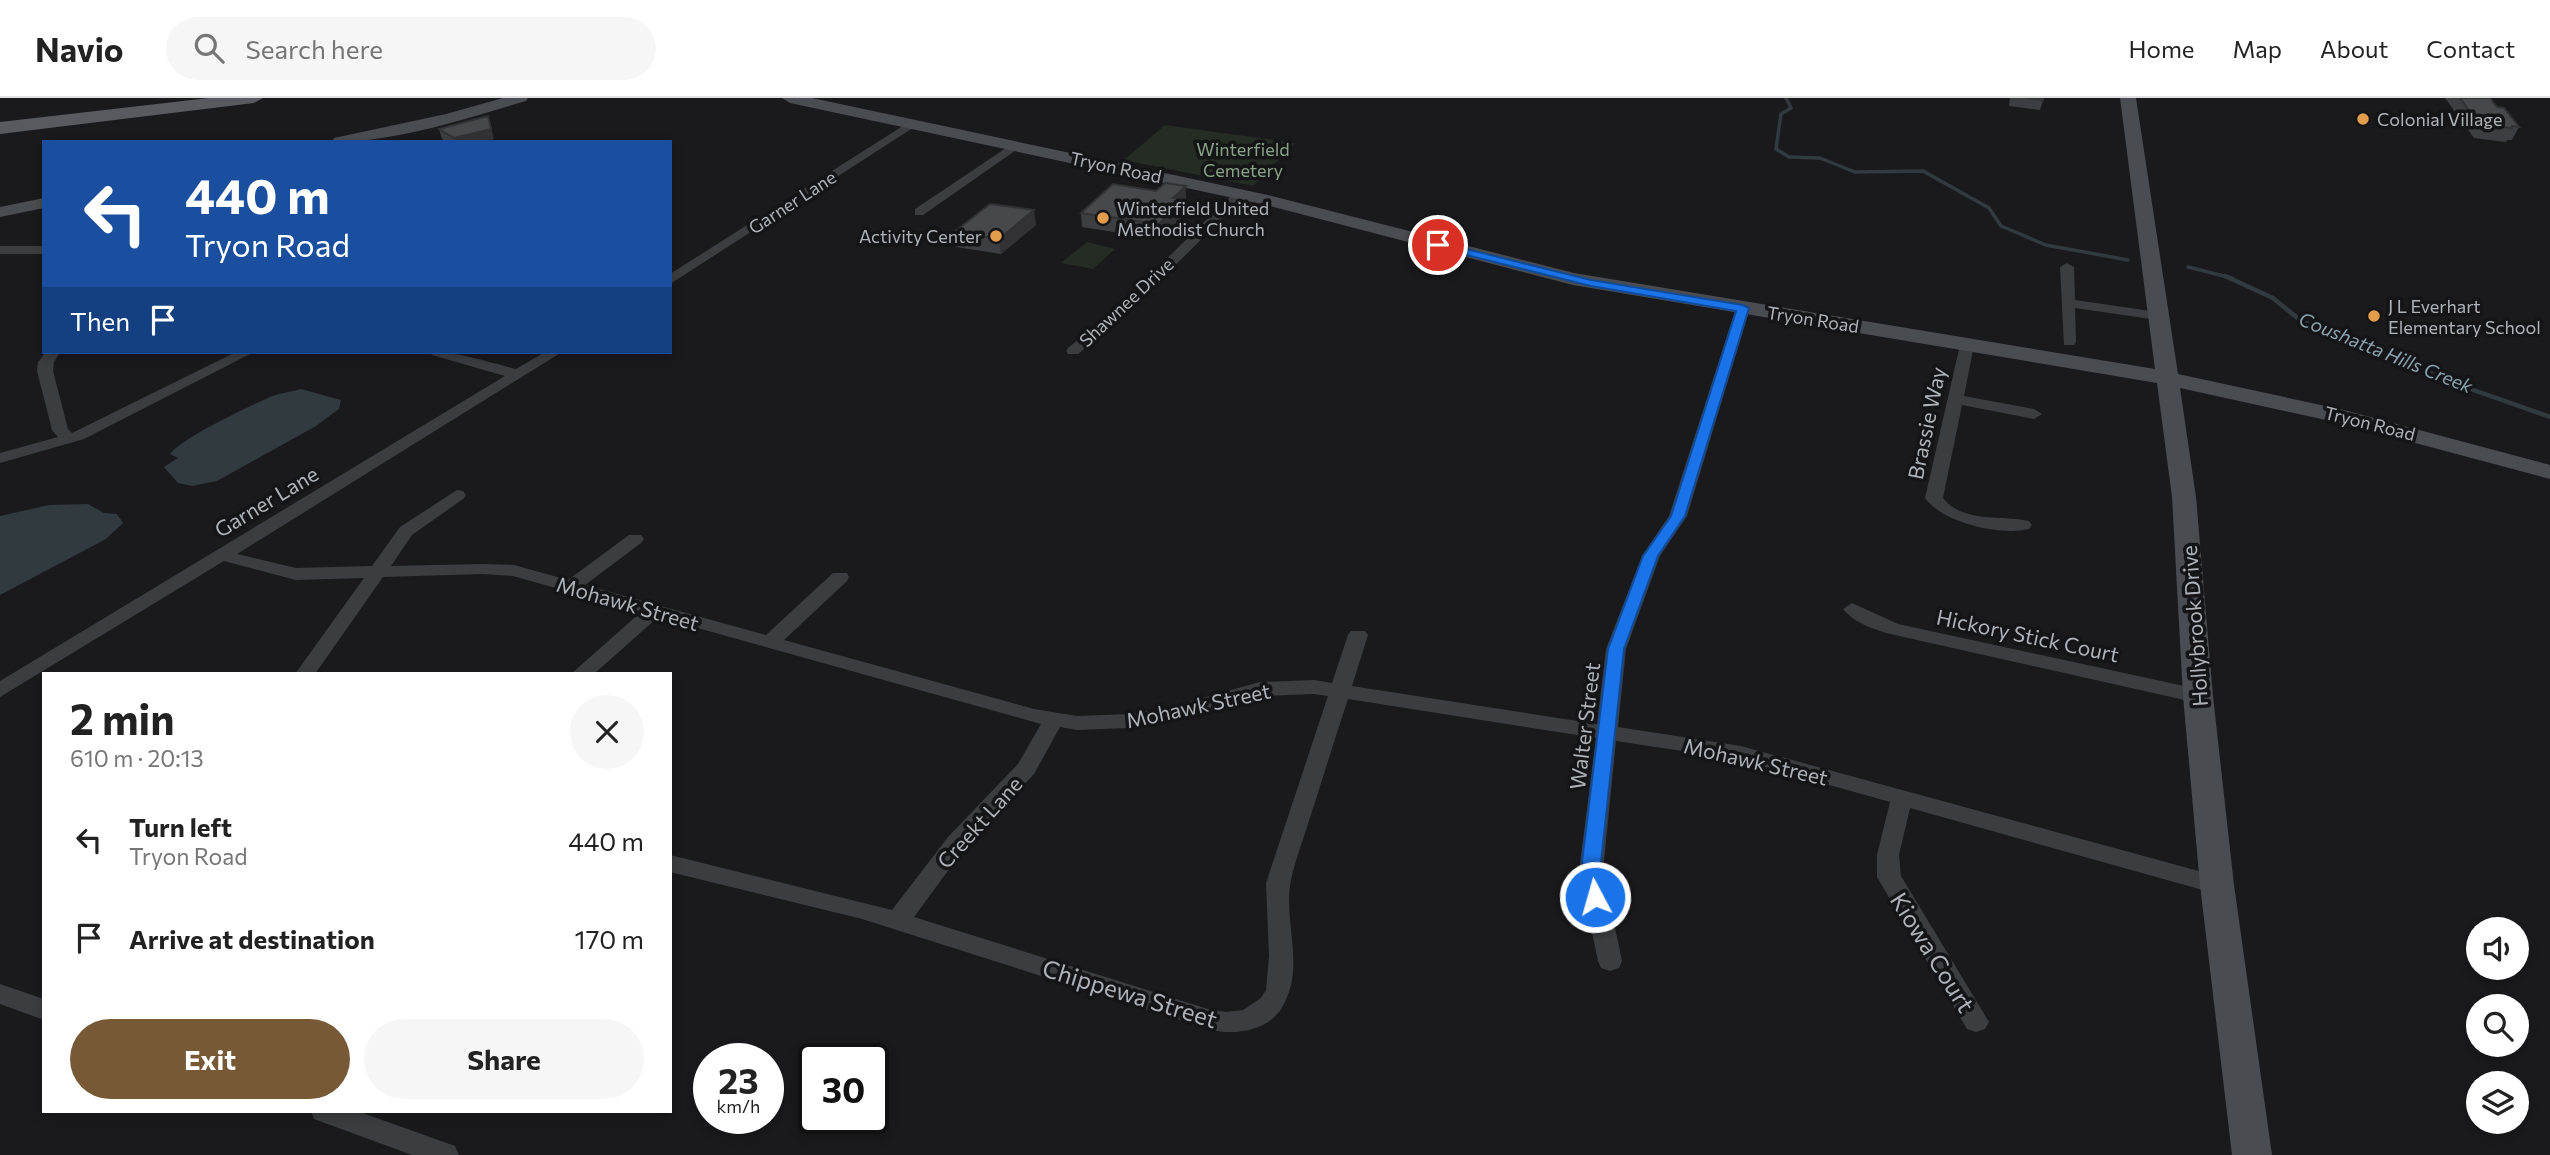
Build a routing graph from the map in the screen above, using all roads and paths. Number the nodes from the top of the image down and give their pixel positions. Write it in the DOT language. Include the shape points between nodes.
graph roads {
  1 [pos="254,98"];
  2 [pos="520,98"];
  3 [pos="790,98"];
  4 [pos="2128,98"];
  5 [pos="163,101"];
  6 [pos="0,117"];
  7 [pos="914,124"];
  8 [pos="0,128"];
  9 [pos="349,140"];
  10 [pos="1016,146"];
  11 [pos="1240,194"];
  12 [pos="42,203"];
  13 [pos="0,212"];
  14 [pos="919,212"];
  15 [pos="0,250"];
  16 [pos="42,250"];
  17 [pos="2067,267"];
  18 [pos="672,279"];
  19 [pos="2068,303"];
  20 [pos="1743,308"];
  21 [pos="2158,316"];
  22 [pos="2069,342"];
  23 [pos="1967,345"];
  24 [pos="1073,351"];
  25 [pos="52,354"];
  26 [pos="243,354"];
  27 [pos="443,354"];
  28 [pos="552,354"];
  29 [pos="518,374"];
  30 [pos="2167,378"];
  31 [pos="1955,399"];
  32 [pos="2034,414"];
  33 [pos="69,439"];
  34 [pos="0,458"];
  35 [pos="2550,472"];
  36 [pos="457,495"];
  37 [pos="2023,525"];
  38 [pos="635,539"];
  39 [pos="220,555"];
  40 [pos="376,572"];
  41 [pos="840,577"];
  42 [pos="571,587"];
  43 [pos="1852,609"];
  44 [pos="654,611"];
  45 [pos="1358,635"];
  46 [pos="769,643"];
  47 [pos="306,672"];
  48 [pos="583,672"];
  49 [pos="0,690"];
  50 [pos="1338,690"];
  51 [pos="2198,696"];
  52 [pos="1053,721"];
  53 [pos="1606,731"];
  54 [pos="1900,800"];
  55 [pos="672,864"];
  56 [pos="2217,885"];
  57 [pos="898,920"];
  58 [pos="1609,961"];
  59 [pos="0,994"];
  60 [pos="42,1009"];
  61 [pos="1976,1022"];
  62 [pos="330,1113"];
  63 [pos="445,1155"];
  64 [pos="2252,1155"];
  1 -- 5 [label="main road"];
  2 -- 9 [label="street"];
  3 -- 7 [label="street, Tryon Road"];
  4 -- 21 [label="street, Hollybrook Drive"];
  5 -- 6 [label="main road"];
  5 -- 8 [label="main road"];
  7 -- 10 [label="street, Tryon Road"];
  7 -- 18 [label="street, Garner Lane"];
  10 -- 11 [label="street, Tryon Road"];
  10 -- 14 [label="street"];
  11 -- 20 [label="street, Tryon Road" via="1544,273"];
  11 -- 24 [label="street, Shawnee Drive" via="1112,320"];
  12 -- 13 [label="street"];
  15 -- 16 [label="street"];
  17 -- 19 [label="street"];
  19 -- 21 [label="street"];
  19 -- 22 [label="street"];
  20 -- 23 [label="street, Tryon Road"];
  20 -- 53 [label="street, Walter Street" via="1678,516 1651,556 1618,643"];
  21 -- 30 [label="street, Hollybrook Drive"];
  23 -- 30 [label="street, Tryon Road"];
  23 -- 31 [label="street, Brassie Way"];
  25 -- 33 [label="street" via="45,371 60,430"];
  26 -- 33 [label="street"];
  27 -- 29 [label="street"];
  28 -- 29 [label="street, Garner Lane"];
  29 -- 39 [label="street, Garner Lane"];
  30 -- 35 [label="street, Tryon Road" via="2344,416"];
  30 -- 51 [label="street, Hollybrook Drive" via="2184,497"];
  31 -- 32 [label="street"];
  31 -- 37 [label="street, Brassie Way" via="1935,501 1956,515"];
  33 -- 34 [label="street"];
  36 -- 40 [label="street" via="410,528"];
  38 -- 42 [label="street"];
  39 -- 40 [label="street, Mohawk Street" via="291,574"];
  39 -- 49 [label="street, Garner Lane"];
  40 -- 42 [label="street, Mohawk Street" via="498,569"];
  40 -- 47 [label="street"];
  41 -- 46 [label="street"];
  42 -- 44 [label="street, Mohawk Street"];
  43 -- 51 [label="street, Hickory Stick Court" via="1893,629"];
  44 -- 46 [label="street, Mohawk Street"];
  44 -- 48 [label="street"];
  45 -- 50 [label="street, Chippewa Street"];
  46 -- 52 [label="street, Mohawk Street"];
  50 -- 52 [label="street, Mohawk Street" via="1300,686 1260,689 1156,717 1099,723"];
  50 -- 53 [label="street, Mohawk Street"];
  50 -- 57 [label="street, Chippewa Street" via="1278,883 1281,987 1275,1000 1259,1014 1238,1022 1214,1021"];
  51 -- 56 [label="street, Hollybrook Drive"];
  52 -- 57 [label="street, Creekt Lane" via="1026,769 956,843"];
  53 -- 54 [label="street, Mohawk Street" via="1741,754"];
  53 -- 58 [label="street, Walter Street" via="1591,871"];
  54 -- 56 [label="street, Mohawk Street"];
  54 -- 61 [label="street, Kiowa Court" via="1888,855 1890,880"];
  55 -- 57 [label="street, Chippewa Street"];
  56 -- 64 [label="street, Hollybrook Drive"];
  59 -- 60 [label="street"];
  62 -- 63 [label="street"];
}
